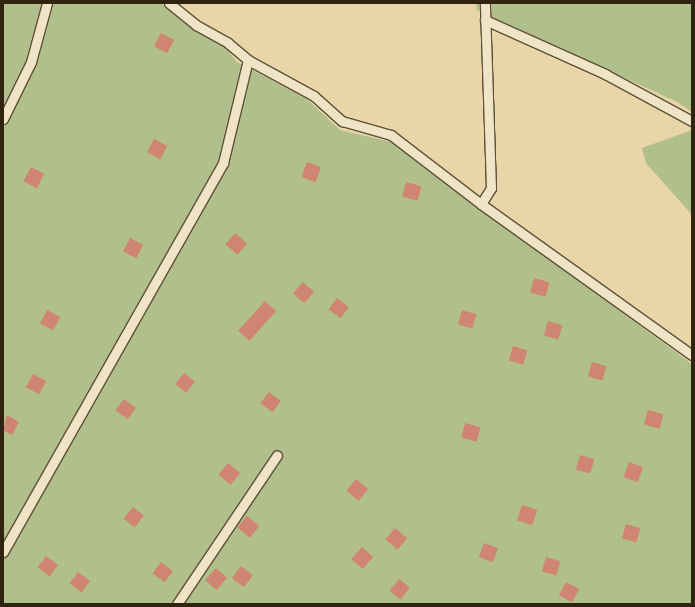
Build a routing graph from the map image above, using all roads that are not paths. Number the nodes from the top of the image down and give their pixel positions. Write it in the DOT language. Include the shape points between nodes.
graph roads {
  1 [pos="47,3"];
  2 [pos="169,3"];
  3 [pos="485,3"];
  4 [pos="485,20"];
  5 [pos="248,60"];
  6 [pos="3,119"];
  7 [pos="692,121"];
  8 [pos="481,204"];
  9 [pos="692,355"];
  10 [pos="277,455"];
  11 [pos="3,552"];
  12 [pos="176,604"];
  1 -- 6 [label="lane" via="31,62"];
  2 -- 5 [label="lane" via="196,25 228,43"];
  3 -- 4 [label="lane"];
  4 -- 7 [label="lane" via="605,74"];
  4 -- 8 [label="lane" via="491,188"];
  5 -- 8 [label="lane" via="314,96 342,121 392,135"];
  5 -- 11 [label="lane" via="223,163"];
  8 -- 9 [label="lane"];
  10 -- 12 [label="lane"];
}
